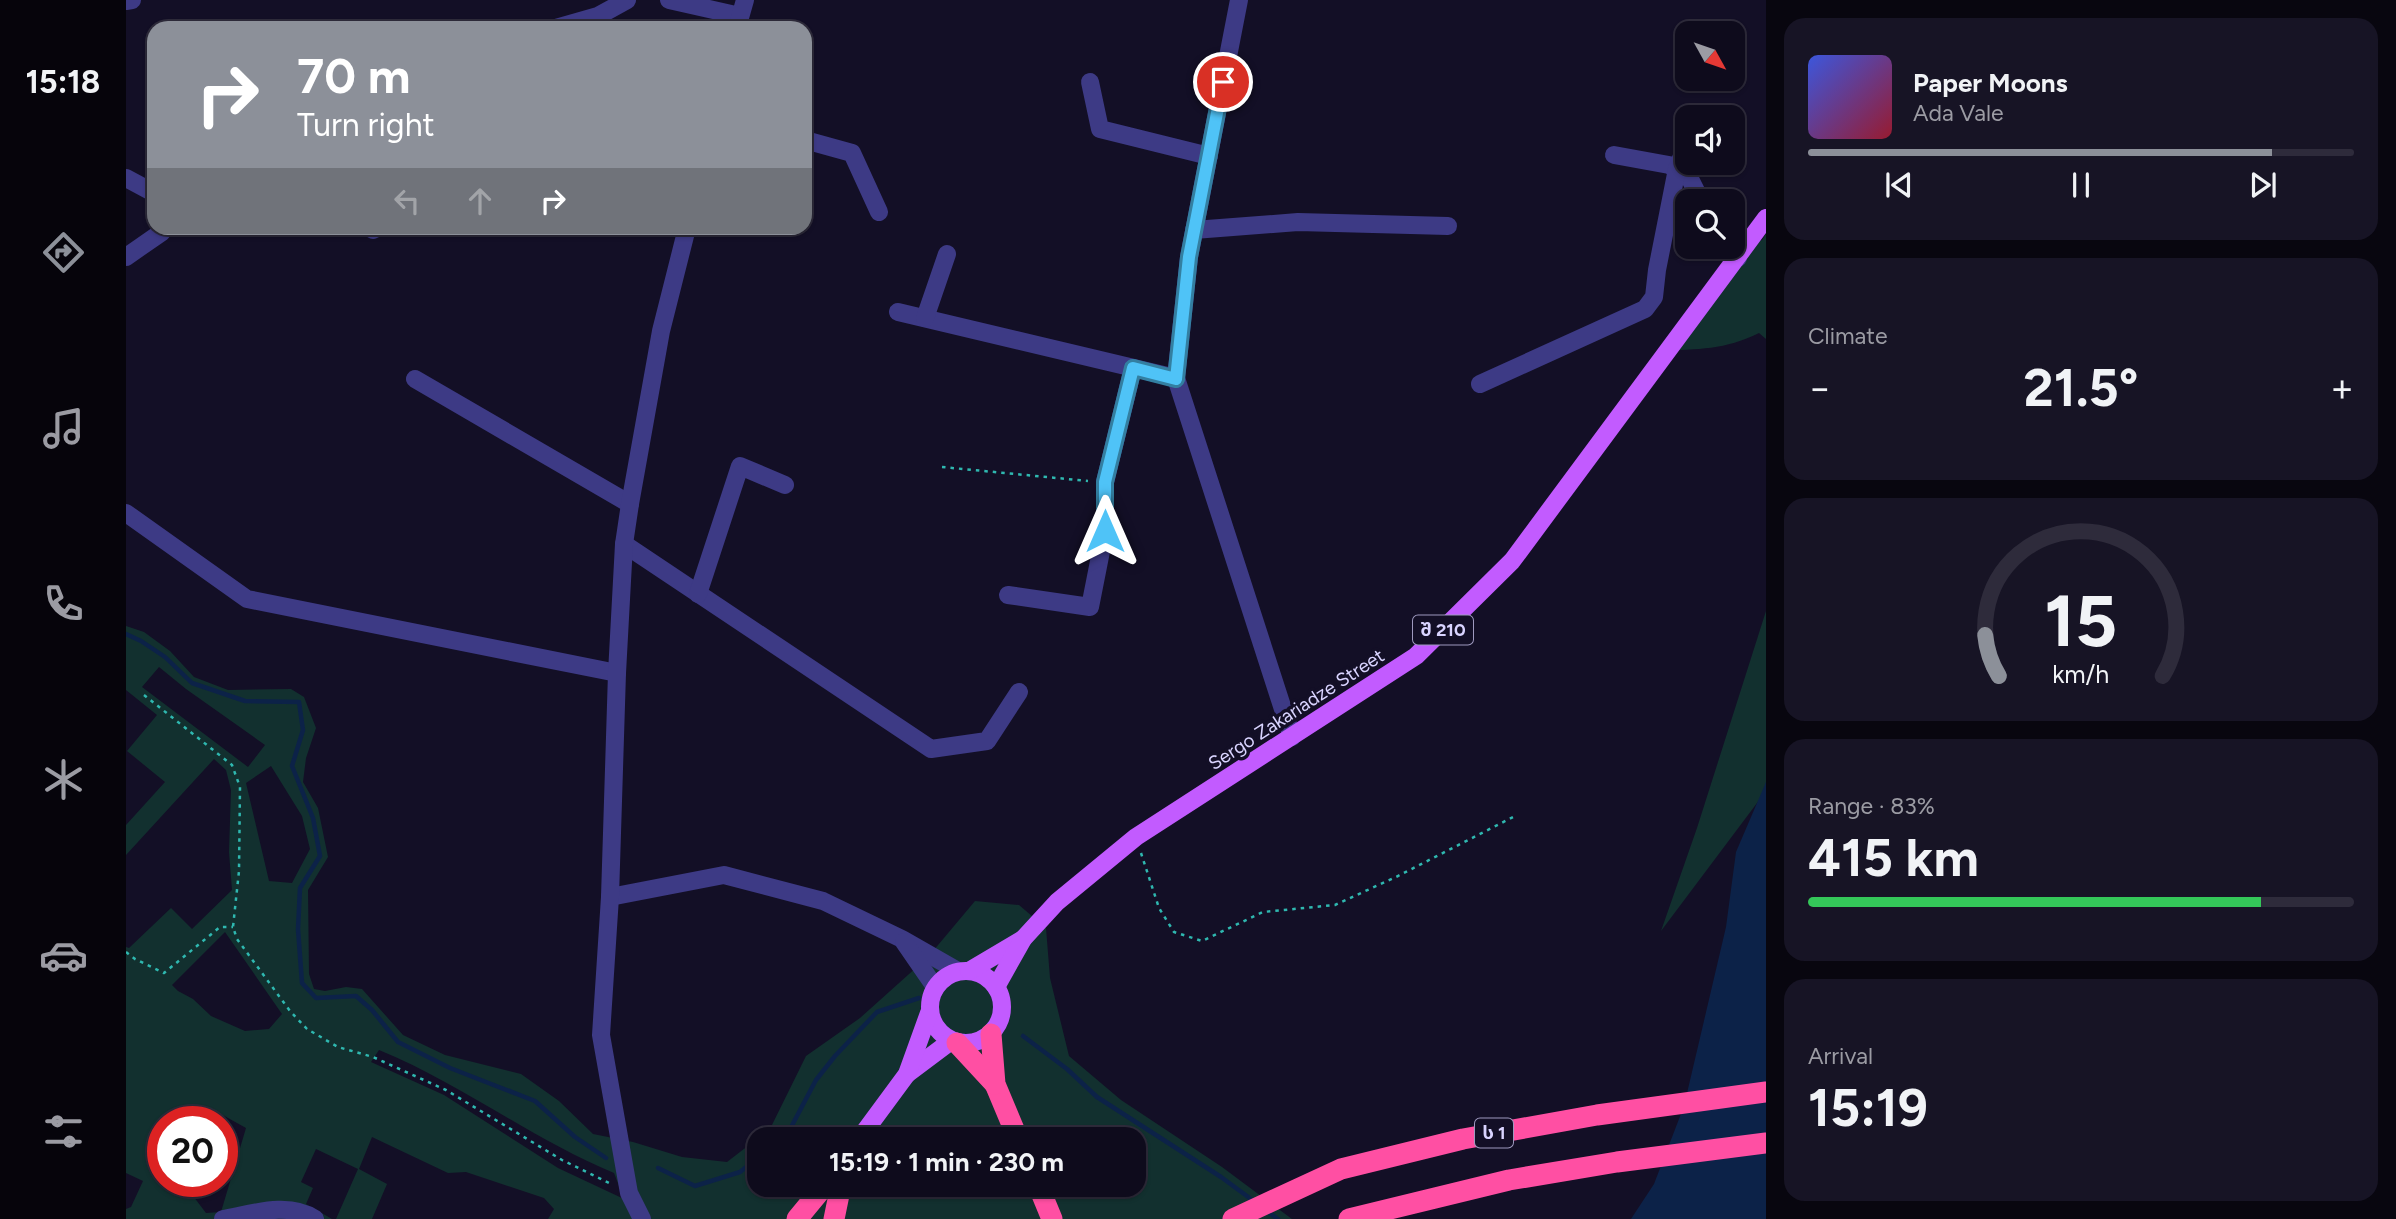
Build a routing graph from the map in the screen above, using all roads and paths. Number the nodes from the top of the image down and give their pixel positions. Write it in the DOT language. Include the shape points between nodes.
graph roads {
  1 [pos="132,0"];
  2 [pos="627,0"];
  3 [pos="670,0"];
  4 [pos="1239,0"];
  5 [pos="126,1"];
  6 [pos="740,15"];
  7 [pos="580,21"];
  8 [pos="1090,82"];
  9 [pos="812,142"];
  10 [pos="1614,155"];
  11 [pos="1209,156"];
  12 [pos="1675,168"];
  13 [pos="1677,175"];
  14 [pos="126,178"];
  15 [pos="147,189"];
  16 [pos="879,212"];
  17 [pos="1766,218"];
  18 [pos="1448,226"];
  19 [pos="1194,230"];
  20 [pos="158,235"];
  21 [pos="685,235"];
  22 [pos="1745,239"];
  23 [pos="947,254"];
  24 [pos="126,257"];
  25 [pos="1727,259"];
  26 [pos="898,312"];
  27 [pos="925,318"];
  28 [pos="1133,368"];
  29 [pos="415,379"];
  30 [pos="1176,379"];
  31 [pos="1480,384"];
  32 [pos="942,467"];
  33 [pos="1105,482"];
  34 [pos="785,485"];
  35 [pos="630,504"];
  36 [pos="126,513"];
  37 [pos="624,544"];
  38 [pos="698,594"];
  39 [pos="1008,595"];
  40 [pos="617,673"];
  41 [pos="1019,692"];
  42 [pos="144,695"];
  43 [pos="1292,737"];
  44 [pos="1517,814"];
  45 [pos="1136,837"];
  46 [pos="610,897"];
  47 [pos="233,927"];
  48 [pos="902,939"];
  49 [pos="1023,939"];
  50 [pos="126,952"];
  51 [pos="963,971"];
  52 [pos="935,987"];
  53 [pos="996,987"];
  54 [pos="929,1013"];
  55 [pos="991,1034"];
  56 [pos="954,1042"];
  57 [pos="907,1074"];
  58 [pos="995,1084"];
  59 [pos="1766,1092"];
  60 [pos="868,1127"];
  61 [pos="1013,1127"];
  62 [pos="1766,1143"];
  63 [pos="629,1193"];
  64 [pos="815,1197"];
  65 [pos="839,1197"];
  66 [pos="1043,1197"];
  67 [pos="223,1219"];
  68 [pos="315,1219"];
  69 [pos="642,1219"];
  70 [pos="797,1219"];
  71 [pos="834,1219"];
  72 [pos="1052,1219"];
  73 [pos="1233,1219"];
  74 [pos="1349,1219"];
  1 -- 5 [label="street"];
  2 -- 7 [label="street"];
  3 -- 6 [label="street"];
  4 -- 11 [label="street"];
  8 -- 11 [label="street" via="1100,129"];
  9 -- 16 [label="street" via="852,153"];
  10 -- 12 [label="street"];
  11 -- 19 [label="street"];
  13 -- 31 [label="street" via="1654,297 1645,309"];
  14 -- 15 [label="street"];
  17 -- 22 [label="main road, Sergo Zakariadze Street / შ 210"];
  18 -- 19 [label="street" via="1297,222"];
  19 -- 30 [label="street"];
  20 -- 24 [label="street"];
  21 -- 35 [label="street" via="661,331"];
  23 -- 27 [label="street"];
  25 -- 43 [label="main road, Sergo Zakariadze Street / შ 210" via="1512,561 1416,656"];
  26 -- 27 [label="street"];
  27 -- 28 [label="street"];
  28 -- 30 [label="street"];
  28 -- 33 [label="street"];
  29 -- 35 [label="street"];
  30 -- 43 [label="street"];
  32 -- 33 [label="path"];
  33 -- 39 [label="street" via="1105,531 1090,607"];
  34 -- 38 [label="street" via="740,466"];
  35 -- 37 [label="street"];
  36 -- 40 [label="street" via="247,599"];
  37 -- 38 [label="street"];
  37 -- 40 [label="street"];
  38 -- 41 [label="street" via="931,749 987,741"];
  40 -- 46 [label="street"];
  42 -- 47 [label="path" via="232,765 240,787"];
  43 -- 45 [label="main road, Sergo Zakariadze Street / შ 210"];
  44 -- 45 [label="path" via="1335,905 1263,912 1202,941 1174,932 1159,908"];
  45 -- 49 [label="main road, Sergo Zakariadze Street / შ 210" via="1057,902"];
  46 -- 48 [label="street" via="723,875 823,901"];
  46 -- 63 [label="street" via="601,1035"];
  47 -- 50 [label="path" via="220,927 164,972"];
  47 -- 63 [label="path" via="237,939 307,1029 338,1047 373,1057 446,1090 562,1160"];
  48 -- 51 [label="street"];
  48 -- 52 [label="street"];
  49 -- 51 [label="main road, Sergo Zakariadze Street / შ 210"];
  49 -- 53 [label="main road, Sergo Zakariadze Street / შ 210"];
  51 -- 52 [label="main road" via="945,977"];
  51 -- 53 [label="main road" via="984,976"];
  52 -- 54 [label="main road"];
  53 -- 55 [label="main road" via="1002,1011"];
  54 -- 56 [label="main road" via="936,1030"];
  54 -- 57 [label="main road"];
  55 -- 56 [label="main road" via="975,1043"];
  55 -- 58 [label="highway"];
  56 -- 57 [label="main road"];
  56 -- 58 [label="highway"];
  57 -- 60 [label="main road"];
  58 -- 61 [label="highway"];
  59 -- 73 [label="highway, ს 1" via="1463,1139 1341,1169"];
  62 -- 74 [label="highway" via="1509,1180"];
  63 -- 69 [label="street"];
  64 -- 70 [label="highway"];
  65 -- 71 [label="highway"];
  66 -- 72 [label="highway"];
  67 -- 68 [label="street" via="274,1209 307,1213"];
}
